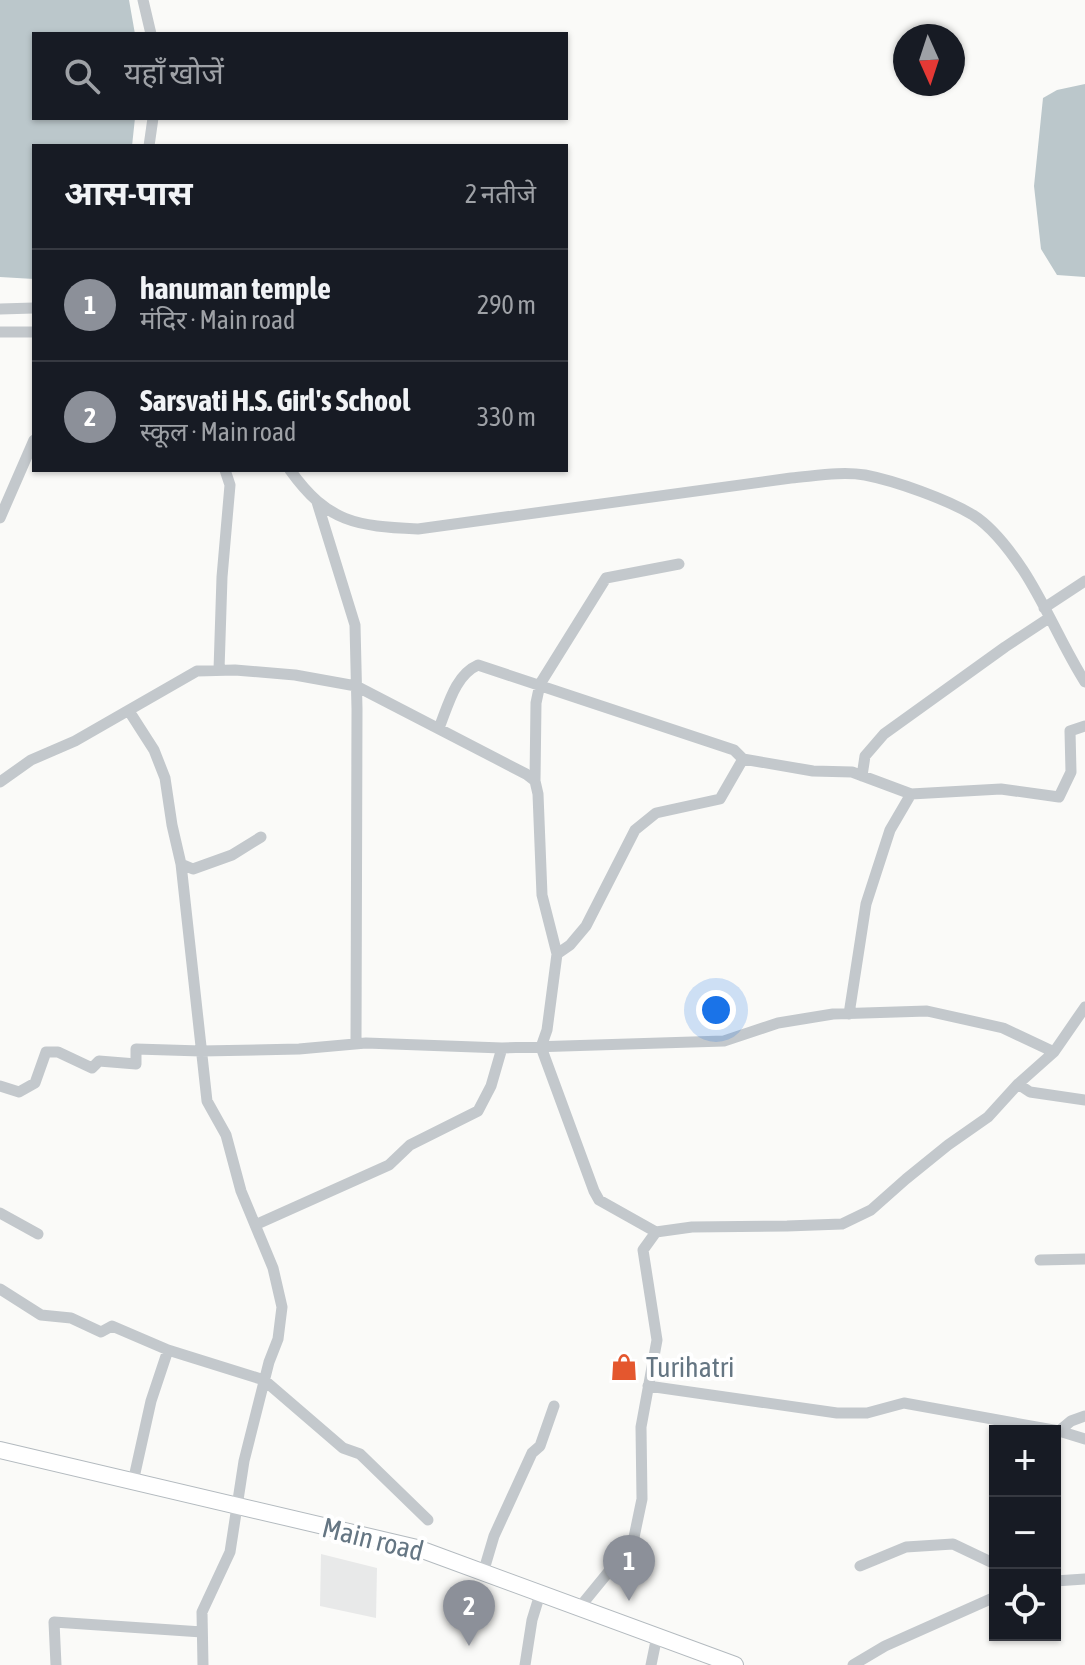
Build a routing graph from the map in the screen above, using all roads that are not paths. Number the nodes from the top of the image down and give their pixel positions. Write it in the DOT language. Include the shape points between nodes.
graph roads {
  1 [pos="143,0"];
  2 [pos="151,32"];
  3 [pos="153,120"];
  4 [pos="149,144"];
  5 [pos="32,308"];
  6 [pos="0,309"];
  7 [pos="0,332"];
  8 [pos="32,332"];
  9 [pos="32,445"];
  10 [pos="226,472"];
  11 [pos="292,472"];
  12 [pos="317,501"];
  13 [pos="0,518"];
  14 [pos="679,564"];
  15 [pos="1085,581"];
  16 [pos="1047,613"];
  17 [pos="219,670"];
  18 [pos="1085,682"];
  19 [pos="540,684"];
  20 [pos="356,686"];
  21 [pos="129,711"];
  22 [pos="1085,726"];
  23 [pos="439,728"];
  24 [pos="743,759"];
  25 [pos="862,776"];
  26 [pos="535,781"];
  27 [pos="0,782"];
  28 [pos="911,794"];
  29 [pos="261,837"];
  30 [pos="181,864"];
  31 [pos="557,954"];
  32 [pos="1085,1007"];
  33 [pos="849,1014"];
  34 [pos="356,1044"];
  35 [pos="541,1047"];
  36 [pos="502,1048"];
  37 [pos="201,1051"];
  38 [pos="1054,1052"];
  39 [pos="1018,1084"];
  40 [pos="0,1086"];
  41 [pos="1085,1100"];
  42 [pos="0,1213"];
  43 [pos="255,1225"];
  44 [pos="656,1232"];
  45 [pos="38,1234"];
  46 [pos="1085,1259"];
  47 [pos="1040,1260"];
  48 [pos="0,1289"];
  49 [pos="168,1350"];
  50 [pos="264,1380"];
  51 [pos="648,1386"];
  52 [pos="554,1406"];
  53 [pos="1085,1416"];
  54 [pos="1026,1425"];
  55 [pos="1061,1429"];
  56 [pos="1061,1432"];
  57 [pos="1085,1439"];
  58 [pos="0,1450"];
  59 [pos="133,1482"];
  60 [pos="238,1506"];
  61 [pos="428,1520"];
  62 [pos="989,1561"];
  63 [pos="860,1566"];
  64 [pos="483,1573"];
  65 [pos="1085,1579"];
  66 [pos="1061,1581"];
  67 [pos="540,1594"];
  68 [pos="989,1600"];
  69 [pos="579,1608"];
  70 [pos="202,1632"];
  71 [pos="657,1636"];
  72 [pos="56,1665"];
  73 [pos="203,1665"];
  74 [pos="525,1665"];
  75 [pos="651,1665"];
  76 [pos="735,1665"];
  77 [pos="853,1665"];
  1 -- 2 [label="street"];
  3 -- 4 [label="street"];
  5 -- 6 [label="street"];
  7 -- 8 [label="street"];
  9 -- 13 [label="street"];
  10 -- 17 [label="street" via="230,485"];
  11 -- 12 [label="street"];
  12 -- 16 [label="street" via="342,518 374,527 418,529 791,478 863,475 909,487 975,516 1012,555"];
  12 -- 20 [label="street" via="355,625"];
  14 -- 19 [label="street" via="606,578"];
  15 -- 16 [label="street"];
  16 -- 18 [label="street"];
  16 -- 25 [label="street" via="884,734 865,756"];
  17 -- 20 [label="street"];
  17 -- 21 [label="street" via="197,671"];
  19 -- 23 [label="street" via="478,665 460,679"];
  19 -- 24 [label="street" via="734,750"];
  19 -- 26 [label="street"];
  20 -- 23 [label="street"];
  20 -- 34 [label="street"];
  21 -- 27 [label="street" via="31,760"];
  21 -- 30 [label="street" via="165,778"];
  22 -- 28 [label="street" via="1070,731 1071,772 1059,797 1001,789"];
  23 -- 26 [label="street"];
  24 -- 25 [label="street"];
  24 -- 31 [label="street" via="720,799 656,813 635,830 586,926"];
  25 -- 28 [label="street"];
  26 -- 31 [label="street" via="542,895"];
  28 -- 33 [label="street" via="890,830 866,904"];
  29 -- 30 [label="street" via="193,869"];
  30 -- 37 [label="street"];
  31 -- 35 [label="street"];
  32 -- 38 [label="street"];
  33 -- 35 [label="street" via="778,1023 724,1041"];
  33 -- 38 [label="street" via="927,1011 1003,1028"];
  34 -- 36 [label="street"];
  34 -- 37 [label="street"];
  35 -- 36 [label="street"];
  35 -- 44 [label="street" via="599,1200"];
  36 -- 43 [label="street" via="478,1111 410,1145 389,1165"];
  37 -- 40 [label="street" via="136,1049 136,1064 99,1061 92,1068 46,1052 35,1083 19,1092"];
  37 -- 43 [label="street" via="207,1101 226,1135"];
  38 -- 39 [label="street"];
  39 -- 41 [label="street" via="1030,1092"];
  39 -- 44 [label="street" via="988,1117 871,1210 842,1224"];
  42 -- 45 [label="street"];
  43 -- 50 [label="street" via="282,1307"];
  44 -- 51 [label="street" via="643,1250 657,1340"];
  46 -- 47 [label="street"];
  48 -- 49 [label="street" via="41,1315 71,1318 101,1332 112,1326"];
  49 -- 50 [label="street"];
  49 -- 59 [label="street"];
  50 -- 60 [label="street"];
  50 -- 61 [label="street" via="343,1448 360,1454"];
  51 -- 54 [label="street" via="837,1413 867,1413 904,1403"];
  51 -- 69 [label="street" via="641,1427 642,1499 633,1542"];
  52 -- 64 [label="street" via="540,1446 494,1536"];
  53 -- 55 [label="street"];
  56 -- 57 [label="street"];
  58 -- 59 [label="street, Main road"];
  59 -- 60 [label="street, Main road"];
  60 -- 64 [label="street, Main road" via="417,1548"];
  60 -- 70 [label="street" via="230,1552 202,1612"];
  62 -- 63 [label="street" via="953,1544 906,1547"];
  64 -- 67 [label="street, Main road"];
  65 -- 66 [label="street"];
  67 -- 69 [label="street, Main road"];
  67 -- 74 [label="street"];
  68 -- 77 [label="street"];
  69 -- 71 [label="street, Main road"];
  70 -- 72 [label="street" via="54,1622"];
  70 -- 73 [label="street"];
  71 -- 75 [label="street"];
  71 -- 76 [label="street, Main road"];
}
